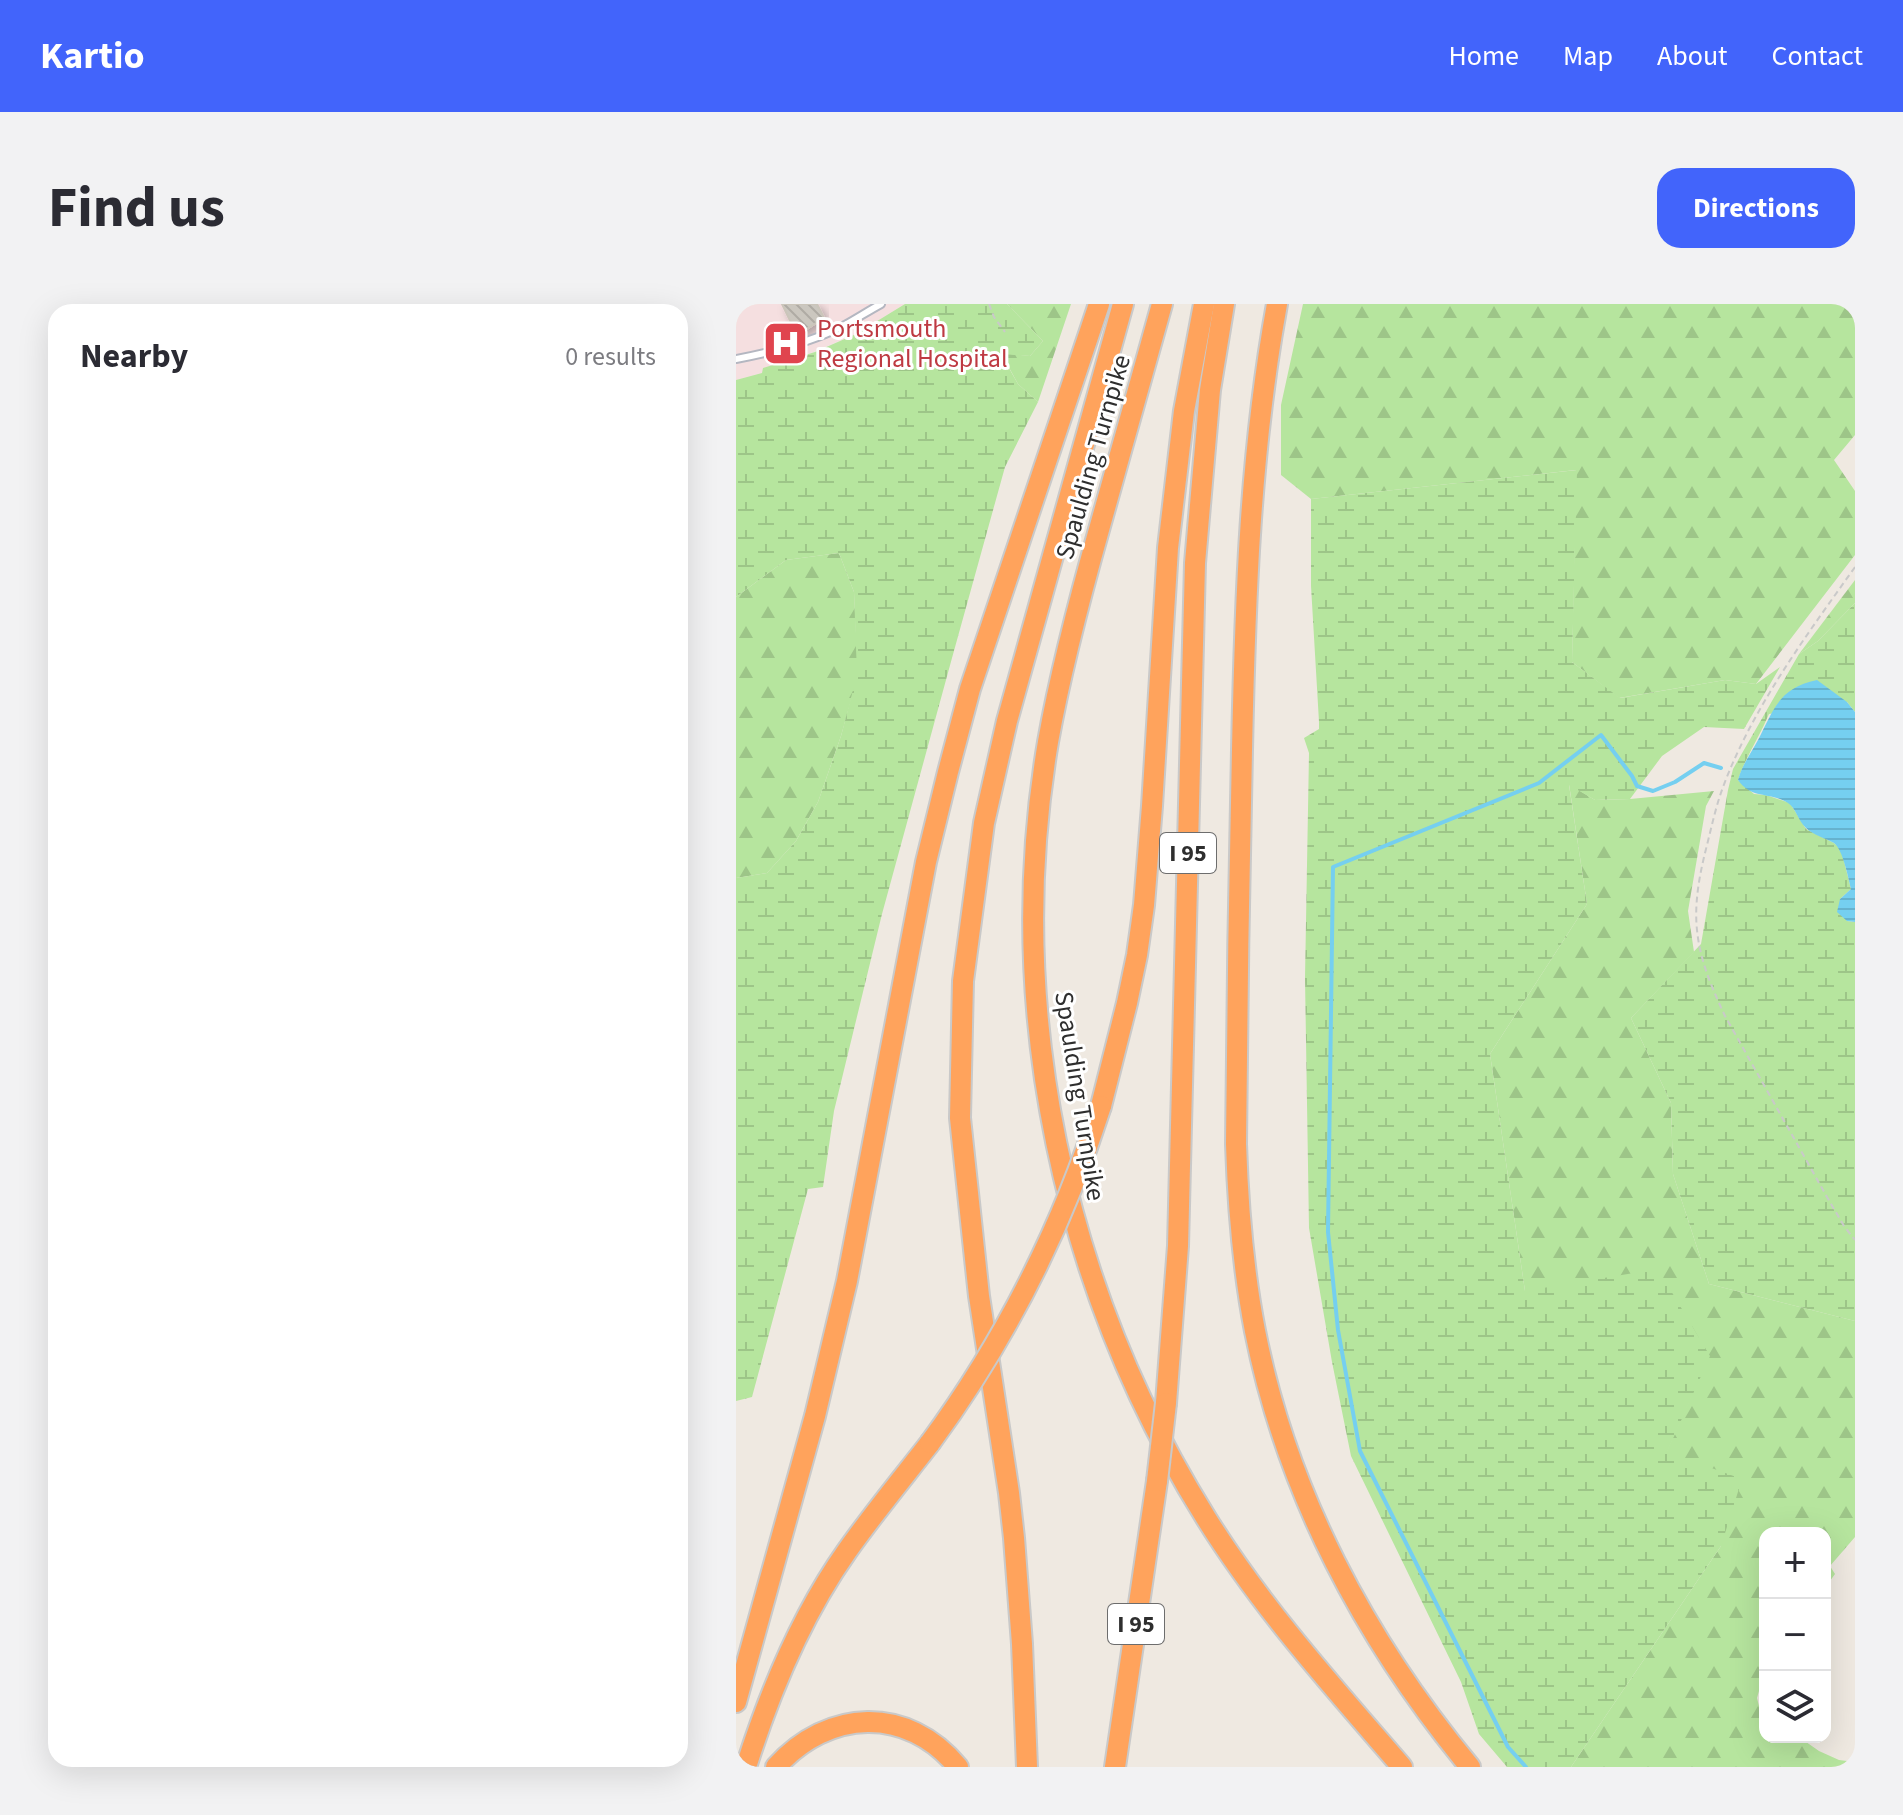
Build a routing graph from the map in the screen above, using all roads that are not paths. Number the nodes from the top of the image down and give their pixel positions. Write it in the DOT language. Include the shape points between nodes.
graph roads {
  1 [pos="881,304"];
  2 [pos="1099,304"];
  3 [pos="1123,304"];
  4 [pos="1162,304"];
  5 [pos="1204,304"];
  6 [pos="1224,304"];
  7 [pos="1277,304"];
  8 [pos="736,359"];
  9 [pos="736,1702"];
  10 [pos="746,1767"];
  11 [pos="776,1767"];
  12 [pos="958,1767"];
  13 [pos="1027,1767"];
  14 [pos="1115,1767"];
  15 [pos="1402,1767"];
  16 [pos="1470,1767"];
  1 -- 8 [label="lane" via="820,336"];
  2 -- 9 [label="highway" via="970,689 936,816 847,1281"];
  3 -- 13 [label="highway" via="1007,721 984,823 963,981 960,1118 979,1296 1011,1508"];
  4 -- 15 [label="highway, Spaulding Turnpike" via="1066,651 1043,779 1033,933 1052,1122 1074,1218 1102,1304 1138,1393 1182,1476 1259,1595"];
  5 -- 10 [label="highway, bridge" via="1184,411 1168,548 1144,905 1101,1106 1070,1194 1027,1287 951,1414 820,1594 775,1683"];
  6 -- 14 [label="highway, I 95, bridge" via="1210,390 1195,563 1178,1246 1157,1481"];
  7 -- 16 [label="highway" via="1256,452 1245,596 1236,1144 1247,1285 1280,1423 1331,1556 1402,1678"];
  11 -- 12 [label="highway" via="819,1734 873,1722 921,1734"];
}
